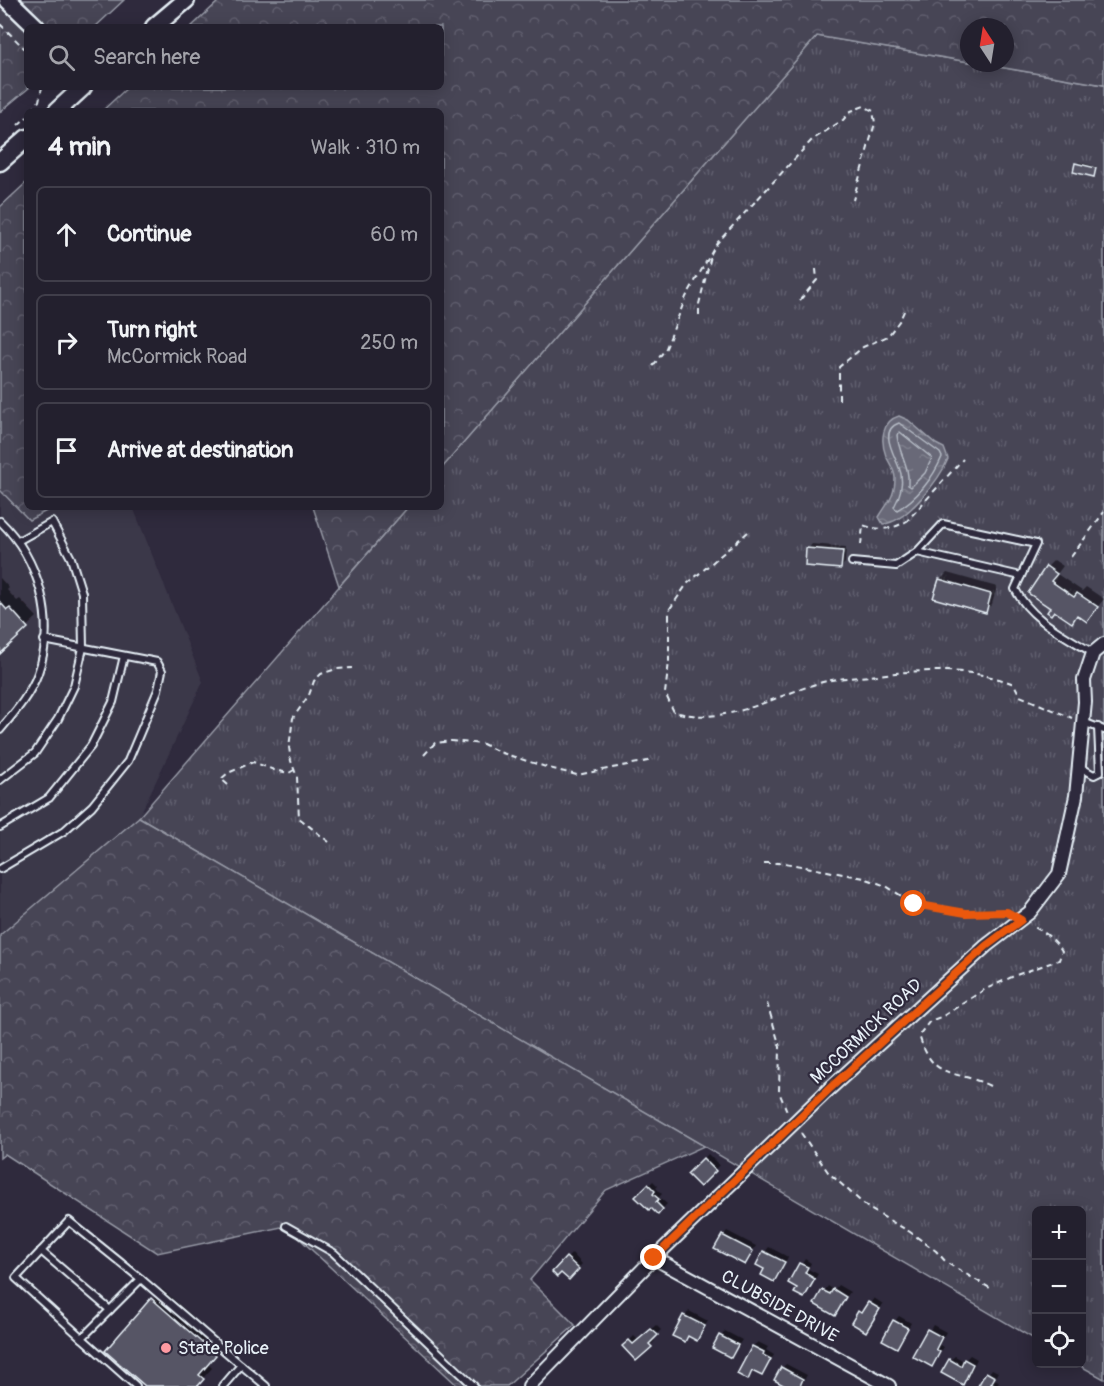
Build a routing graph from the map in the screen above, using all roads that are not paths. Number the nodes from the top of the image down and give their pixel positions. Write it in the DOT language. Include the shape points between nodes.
graph roads {
  1 [pos="8,0"];
  2 [pos="186,0"];
  3 [pos="33,24"];
  4 [pos="158,24"];
  5 [pos="80,90"];
  6 [pos="60,108"];
  7 [pos="24,141"];
  8 [pos="0,162"];
  9 [pos="0,521"];
  10 [pos="18,541"];
  11 [pos="917,552"];
  12 [pos="852,562"];
  13 [pos="1021,576"];
  14 [pos="44,640"];
  15 [pos="1104,644"];
  16 [pos="82,648"];
  17 [pos="1093,653"];
  18 [pos="124,656"];
  19 [pos="1083,722"];
  20 [pos="1101,729"];
  21 [pos="0,730"];
  22 [pos="1079,767"];
  23 [pos="0,780"];
  24 [pos="0,826"];
  25 [pos="0,869"];
  26 [pos="286,1226"];
  27 [pos="41,1251"];
  28 [pos="654,1258"];
  29 [pos="141,1279"];
  30 [pos="110,1310"];
  31 [pos="82,1338"];
  32 [pos="241,1365"];
  33 [pos="136,1386"];
  34 [pos="223,1386"];
  35 [pos="266,1386"];
  36 [pos="474,1386"];
  37 [pos="529,1386"];
  38 [pos="889,1386"];
  1 -- 3 [label="street"];
  2 -- 4 [label="street"];
  5 -- 6 [label="street"];
  7 -- 8 [label="street"];
  9 -- 10 [label="lane"];
  10 -- 14 [label="lane" via="42,588"];
  10 -- 16 [label="lane" via="52,522 72,558 82,593"];
  11 -- 12 [label="lane" via="896,566"];
  11 -- 13 [label="lane"];
  11 -- 13 [label="lane" via="943,524 1036,544"];
  13 -- 17 [label="lane" via="1015,589 1023,604 1044,623"];
  14 -- 16 [label="lane"];
  14 -- 21 [label="lane" via="39,672 24,701"];
  15 -- 17 [label="street"];
  16 -- 18 [label="lane"];
  16 -- 23 [label="lane" via="74,686 58,719 35,753"];
  17 -- 19 [label="street, MCCORMICK ROAD" via="1084,680"];
  18 -- 24 [label="lane" via="113,702 91,746 49,798"];
  18 -- 25 [label="lane" via="157,662 162,670 158,690 128,761 92,806 64,831"];
  19 -- 20 [label="lane"];
  19 -- 22 [label="street, MCCORMICK ROAD"];
  20 -- 22 [label="lane" via="1100,772 1094,775"];
  22 -- 28 [label="street, MCCORMICK ROAD" via="1059,874 1030,912 986,946 836,1083"];
  26 -- 36 [label="lane" via="334,1253"];
  27 -- 29 [label="lane" via="69,1221"];
  27 -- 30 [label="lane"];
  27 -- 31 [label="lane" via="16,1278"];
  28 -- 37 [label="street, MCCORMICK ROAD"];
  28 -- 38 [label="street, CLUBSIDE DRIVE"];
  29 -- 30 [label="lane"];
  29 -- 32 [label="lane"];
  30 -- 31 [label="lane"];
  31 -- 33 [label="lane"];
  32 -- 34 [label="lane"];
  32 -- 35 [label="lane"];
}
